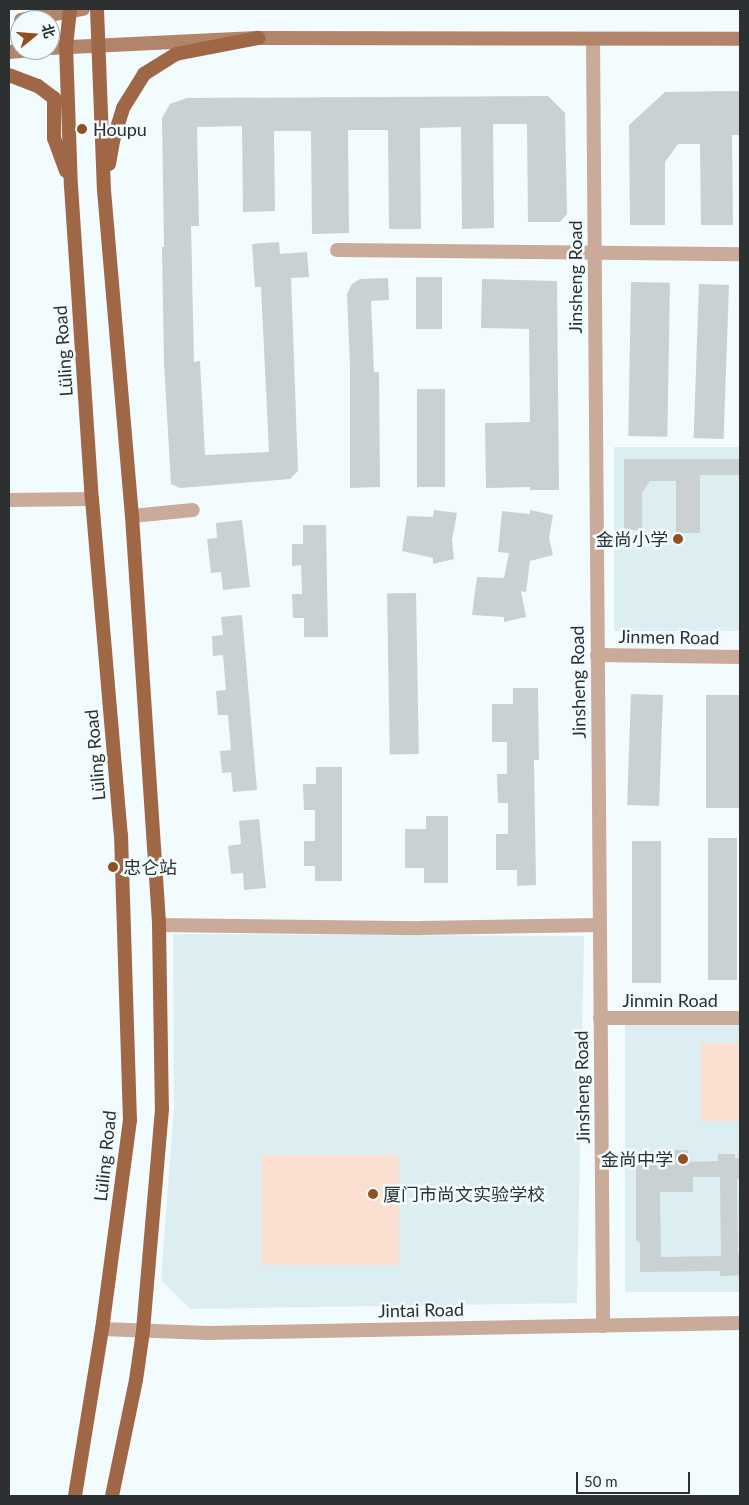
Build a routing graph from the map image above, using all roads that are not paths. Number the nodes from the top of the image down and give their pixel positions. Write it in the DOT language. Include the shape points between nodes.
graph roads {
  1 [pos="97,9"];
  2 [pos="74,10"];
  3 [pos="60,13"];
  4 [pos="258,38"];
  5 [pos="593,38"];
  6 [pos="740,39"];
  7 [pos="98,44"];
  8 [pos="66,46"];
  9 [pos="60,47"];
  10 [pos="9,75"];
  11 [pos="71,186"];
  12 [pos="104,190"];
  13 [pos="337,250"];
  14 [pos="593,252"];
  15 [pos="740,254"];
  16 [pos="92,499"];
  17 [pos="9,500"];
  18 [pos="194,510"];
  19 [pos="132,516"];
  20 [pos="597,655"];
  21 [pos="740,657"];
  22 [pos="159,925"];
  23 [pos="600,925"];
  24 [pos="600,1018"];
  25 [pos="740,1018"];
  26 [pos="740,1323"];
  27 [pos="603,1326"];
  28 [pos="102,1329"];
  29 [pos="143,1331"];
  30 [pos="75,1496"];
  31 [pos="112,1496"];
  1 -- 7 [label="main road"];
  2 -- 3 [label="main road"];
  2 -- 8 [label="main road, Lüling Road"];
  4 -- 5 [label="main road"];
  4 -- 7 [label="main road"];
  4 -- 12 [label="main road" via="176,54 144,74 123,108"];
  5 -- 6 [label="main road"];
  5 -- 14 [label="street, Jinsheng Road"];
  7 -- 8 [label="main road"];
  7 -- 12 [label="main road"];
  8 -- 9 [label="main road"];
  8 -- 11 [label="main road, Lüling Road"];
  10 -- 11 [label="main road" via="38,86 54,98 54,138"];
  11 -- 16 [label="main road, Lüling Road"];
  12 -- 19 [label="main road"];
  13 -- 14 [label="street"];
  14 -- 15 [label="street"];
  14 -- 20 [label="street, Jinsheng Road"];
  16 -- 17 [label="street"];
  16 -- 28 [label="main road, Lüling Road" via="121,835 130,1120"];
  18 -- 19 [label="street"];
  19 -- 22 [label="main road"];
  20 -- 21 [label="street, Jinmen Road"];
  20 -- 23 [label="street, Jinsheng Road"];
  22 -- 23 [label="street" via="421,928"];
  22 -- 29 [label="main road" via="162,1109"];
  23 -- 24 [label="street, Jinsheng Road"];
  24 -- 25 [label="street, Jinmin Road"];
  24 -- 27 [label="street, Jinsheng Road"];
  26 -- 27 [label="street, Jintai Road"];
  27 -- 29 [label="street, Jintai Road" via="208,1333"];
  28 -- 29 [label="street, Jintai Road"];
  28 -- 30 [label="main road, Lüling Road"];
  29 -- 31 [label="main road"];
}
